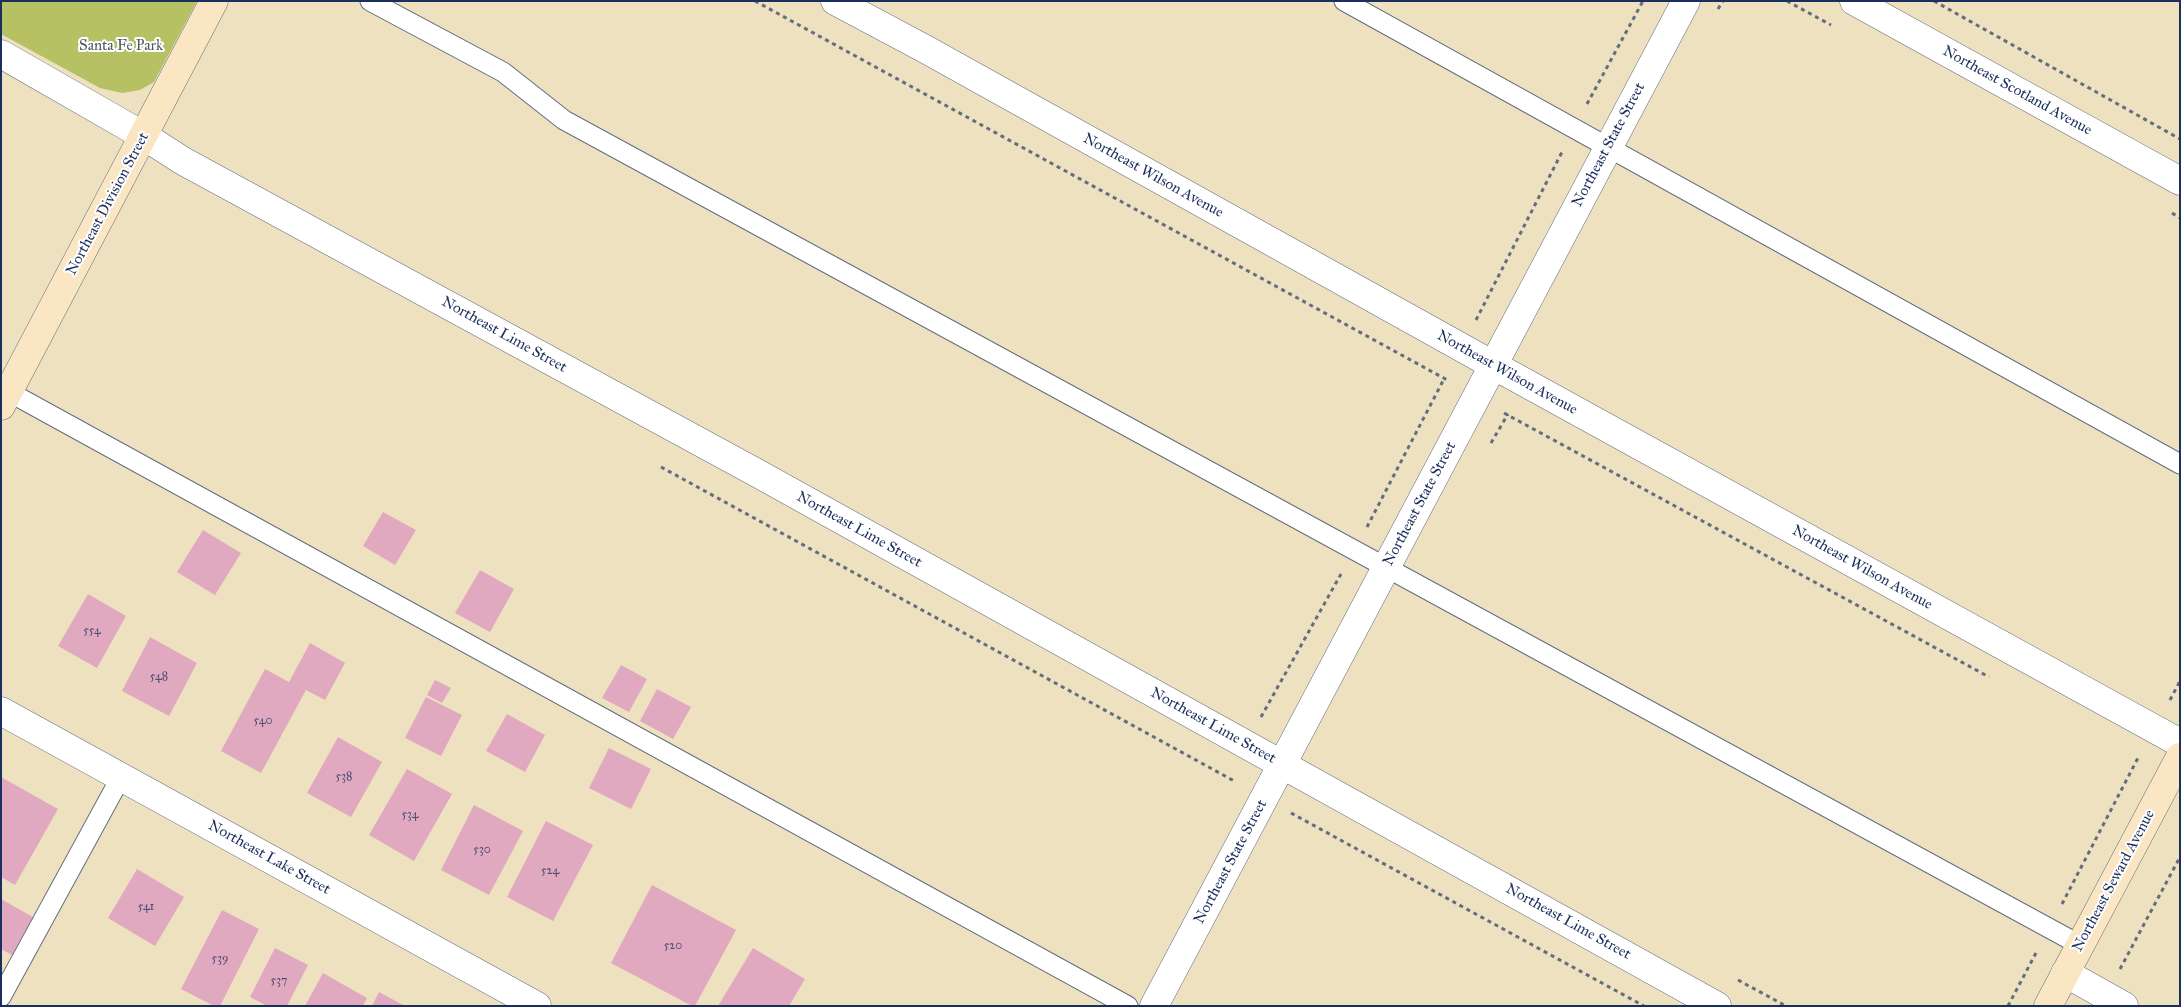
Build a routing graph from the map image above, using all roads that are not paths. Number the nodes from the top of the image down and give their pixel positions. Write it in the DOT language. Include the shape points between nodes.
graph roads {
  1 [pos="214,1"];
  2 [pos="370,1"];
  3 [pos="835,1"];
  4 [pos="1344,1"];
  5 [pos="1686,1"];
  6 [pos="1854,1"];
  7 [pos="1,54"];
  8 [pos="144,136"];
  9 [pos="1609,146"];
  10 [pos="2180,181"];
  11 [pos="1493,365"];
  12 [pos="5,399"];
  13 [pos="2180,464"];
  14 [pos="1387,567"];
  15 [pos="1,711"];
  16 [pos="2180,743"];
  17 [pos="2180,757"];
  18 [pos="1282,764"];
  19 [pos="121,777"];
  20 [pos="2080,945"];
  21 [pos="2065,973"];
  22 [pos="1,997"];
  23 [pos="2115,1001"];
  24 [pos="536,1006"];
  25 [pos="1128,1006"];
  26 [pos="1154,1006"];
  27 [pos="1717,1006"];
  28 [pos="2048,1006"];
  1 -- 8 [label="street, Northeast Division Street"];
  2 -- 14 [label="lane" via="503,72 564,120"];
  3 -- 11 [label="street, Northeast Wilson Avenue"];
  4 -- 9 [label="lane"];
  5 -- 9 [label="street, Northeast State Street"];
  6 -- 10 [label="street, Northeast Scotland Avenue"];
  7 -- 8 [label="street, Northeast Lime Street"];
  8 -- 12 [label="street, Northeast Division Street"];
  8 -- 18 [label="street, Northeast Lime Street" via="183,161 748,468"];
  9 -- 11 [label="street, Northeast State Street"];
  9 -- 13 [label="lane"];
  11 -- 14 [label="street, Northeast State Street"];
  11 -- 16 [label="street, Northeast Wilson Avenue"];
  12 -- 25 [label="lane" via="94,437"];
  14 -- 18 [label="street, Northeast State Street"];
  14 -- 20 [label="lane"];
  15 -- 19 [label="street, Northeast Lake Street"];
  17 -- 20 [label="street, Northeast Seward Avenue"];
  18 -- 26 [label="street, Northeast State Street"];
  18 -- 27 [label="street, Northeast Lime Street"];
  19 -- 22 [label="lane"];
  19 -- 24 [label="street, Northeast Lake Street"];
  20 -- 21 [label="street, Northeast Seward Avenue"];
  21 -- 23 [label="street"];
  21 -- 28 [label="street, Northeast Seward Avenue"];
}
